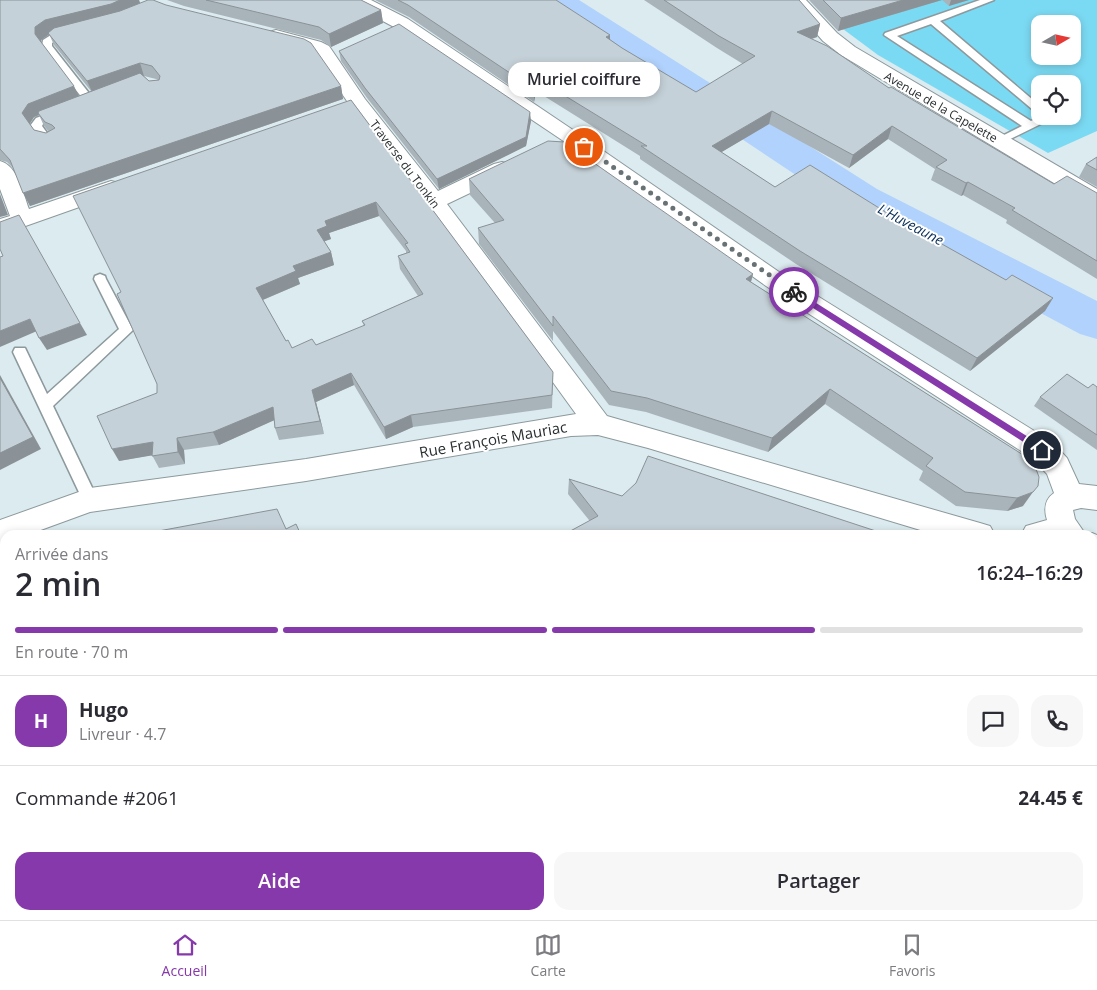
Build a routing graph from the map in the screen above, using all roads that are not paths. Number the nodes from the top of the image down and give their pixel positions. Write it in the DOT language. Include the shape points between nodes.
graph roads {
  1 [pos="357,0"];
  2 [pos="796,0"];
  3 [pos="989,0"];
  4 [pos="932,20"];
  5 [pos="83,30"];
  6 [pos="260,32"];
  7 [pos="108,94"];
  8 [pos="81,104"];
  9 [pos="1031,104"];
  10 [pos="1030,126"];
  11 [pos="53,140"];
  12 [pos="1000,141"];
  13 [pos="524,158"];
  14 [pos="0,168"];
  15 [pos="126,183"];
  16 [pos="1097,200"];
  17 [pos="434,202"];
  18 [pos="22,219"];
  19 [pos="0,227"];
  20 [pos="100,279"];
  21 [pos="20,352"];
  22 [pos="45,405"];
  23 [pos="598,424"];
  24 [pos="1069,497"];
  25 [pos="1097,498"];
  26 [pos="90,500"];
  27 [pos="8,530"];
  28 [pos="962,530"];
  29 [pos="1067,530"];
  1 -- 24 [label="street" via="560,140 1042,450 1056,462"];
  2 -- 12 [label="street, Avenue de la Capelette" via="824,31 848,50"];
  3 -- 4 [label="lane"];
  4 -- 9 [label="lane"];
  4 -- 10 [label="lane" via="889,36"];
  5 -- 8 [label="lane" via="47,42"];
  6 -- 17 [label="street, Traverse du Tonkin" via="335,54 349,106"];
  7 -- 8 [label="lane"];
  8 -- 11 [label="lane" via="40,120 36,126 46,140"];
  10 -- 12 [label="lane"];
  12 -- 16 [label="street, Avenue de la Capelette"];
  13 -- 17 [label="street"];
  14 -- 18 [label="street"];
  15 -- 18 [label="street"];
  17 -- 23 [label="street, Traverse du Tonkin"];
  18 -- 19 [label="street"];
  20 -- 22 [label="lane" via="126,330"];
  21 -- 22 [label="lane"];
  22 -- 26 [label="lane"];
  23 -- 26 [label="street, Rue François Mauriac" via="571,425 306,470"];
  23 -- 28 [label="street, Rue François Mauriac"];
  24 -- 25 [label="street"];
  24 -- 29 [label="street" via="1059,505 1058,515"];
  26 -- 27 [label="street, Rue François Mauriac"];
}
